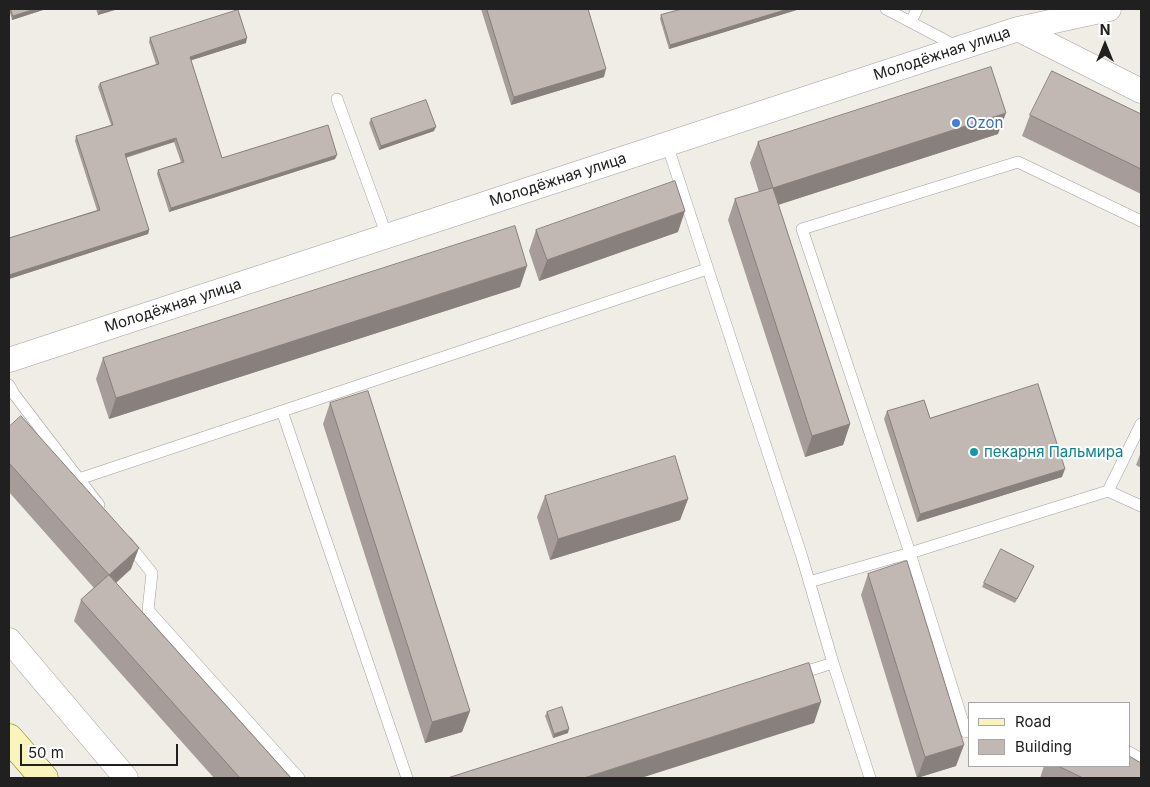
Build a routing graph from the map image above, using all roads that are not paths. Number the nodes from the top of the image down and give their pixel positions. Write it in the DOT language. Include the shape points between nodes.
graph roads {
  1 [pos="886,9"];
  2 [pos="917,9"];
  3 [pos="1109,9"];
  4 [pos="911,22"];
  5 [pos="1018,29"];
  6 [pos="960,48"];
  7 [pos="1141,91"];
  8 [pos="337,99"];
  9 [pos="667,144"];
  10 [pos="1141,221"];
  11 [pos="387,236"];
  12 [pos="707,269"];
  13 [pos="9,360"];
  14 [pos="9,385"];
  15 [pos="282,411"];
  16 [pos="1141,424"];
  17 [pos="79,479"];
  18 [pos="1108,491"];
  19 [pos="1141,506"];
  20 [pos="103,510"];
  21 [pos="121,534"];
  22 [pos="910,553"];
  23 [pos="809,582"];
  24 [pos="9,640"];
  25 [pos="833,662"];
  26 [pos="786,678"];
  27 [pos="968,731"];
  28 [pos="9,738"];
  29 [pos="1130,753"];
  30 [pos="1141,759"];
  31 [pos="44,778"];
  32 [pos="126,778"];
  33 [pos="299,778"];
  34 [pos="407,778"];
  35 [pos="870,778"];
  1 -- 4 [label="lane"];
  2 -- 4 [label="lane"];
  3 -- 5 [label="street, Молодёжная улица"];
  4 -- 6 [label="lane"];
  5 -- 6 [label="street, Молодёжная улица"];
  5 -- 7 [label="street"];
  6 -- 9 [label="street, Молодёжная улица"];
  8 -- 11 [label="lane"];
  9 -- 11 [label="street, Молодёжная улица"];
  9 -- 12 [label="lane"];
  10 -- 22 [label="lane" via="1018,162 802,229"];
  11 -- 13 [label="street, Молодёжная улица"];
  12 -- 15 [label="lane"];
  12 -- 23 [label="lane"];
  14 -- 17 [label="lane"];
  15 -- 17 [label="lane"];
  15 -- 34 [label="lane"];
  16 -- 18 [label="lane"];
  17 -- 20 [label="lane"];
  18 -- 19 [label="lane"];
  18 -- 22 [label="lane"];
  21 -- 33 [label="lane" via="152,573 148,610"];
  22 -- 23 [label="lane"];
  22 -- 27 [label="lane"];
  23 -- 25 [label="lane"];
  24 -- 32 [label="street"];
  25 -- 26 [label="lane"];
  25 -- 35 [label="lane"];
  28 -- 31 [label="street"];
  29 -- 30 [label="lane"];
}
